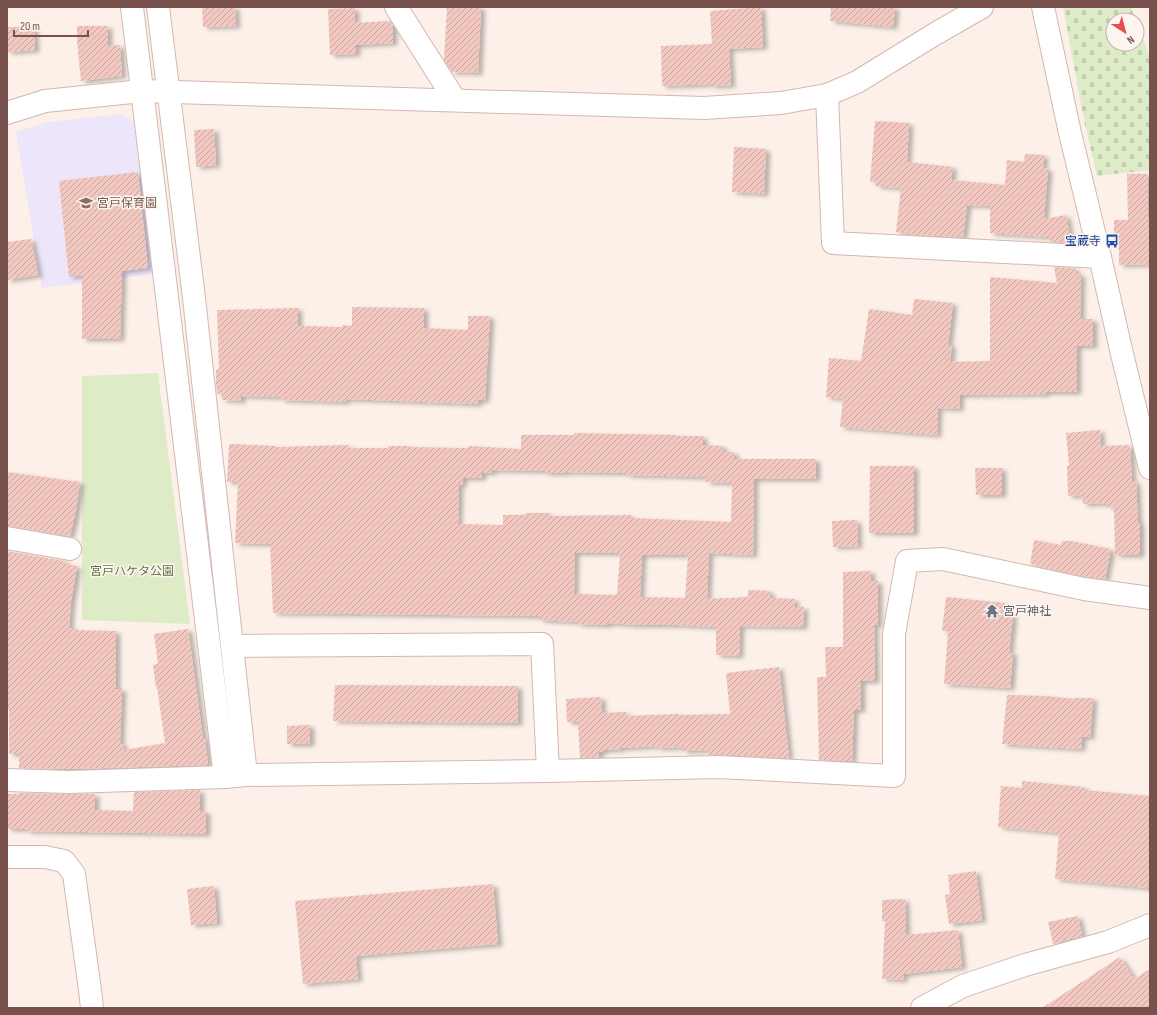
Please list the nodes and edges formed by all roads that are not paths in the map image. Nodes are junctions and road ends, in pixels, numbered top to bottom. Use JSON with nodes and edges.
{"nodes":[{"id":1,"x":132,"y":7,"type":"edge"},
{"id":2,"x":158,"y":7,"type":"edge"},
{"id":3,"x":396,"y":7,"type":"edge"},
{"id":4,"x":982,"y":7,"type":"edge"},
{"id":5,"x":1043,"y":7,"type":"edge"},
{"id":6,"x":142,"y":90,"type":"junction"},
{"id":7,"x":168,"y":91,"type":"junction"},
{"id":8,"x":826,"y":95,"type":"junction"},
{"id":9,"x":455,"y":100,"type":"junction"},
{"id":10,"x":7,"y":113,"type":"edge"},
{"id":11,"x":1100,"y":257,"type":"junction"},
{"id":12,"x":1150,"y":468,"type":"edge"},
{"id":13,"x":7,"y":538,"type":"edge"},
{"id":14,"x":70,"y":548,"type":"dead end"},
{"id":15,"x":1150,"y":598,"type":"edge"},
{"id":16,"x":232,"y":646,"type":"junction"},
{"id":17,"x":548,"y":771,"type":"junction"},
{"id":18,"x":236,"y":776,"type":"junction"},
{"id":19,"x":7,"y":780,"type":"edge"},
{"id":20,"x":7,"y":857,"type":"edge"},
{"id":21,"x":1150,"y":925,"type":"edge"},
{"id":22,"x":92,"y":1008,"type":"edge"},
{"id":23,"x":922,"y":1008,"type":"edge"}],
"edges":[{"from":1,"to":6,"type":"street"},
{"from":2,"to":7,"type":"street"},
{"from":3,"to":9,"type":"street"},
{"from":4,"to":8,"type":"street"},
{"from":5,"to":11,"type":"street"},
{"from":6,"to":7,"type":"street"},
{"from":6,"to":10,"type":"street"},
{"from":6,"to":18,"type":"street"},
{"from":7,"to":9,"type":"street"},
{"from":7,"to":16,"type":"street"},
{"from":8,"to":9,"type":"street"},
{"from":8,"to":11,"type":"street"},
{"from":11,"to":12,"type":"street"},
{"from":13,"to":14,"type":"street"},
{"from":15,"to":17,"type":"street"},
{"from":16,"to":17,"type":"street"},
{"from":16,"to":18,"type":"street"},
{"from":17,"to":18,"type":"street"},
{"from":18,"to":19,"type":"street"},
{"from":20,"to":22,"type":"street"},
{"from":21,"to":23,"type":"street"}]}
